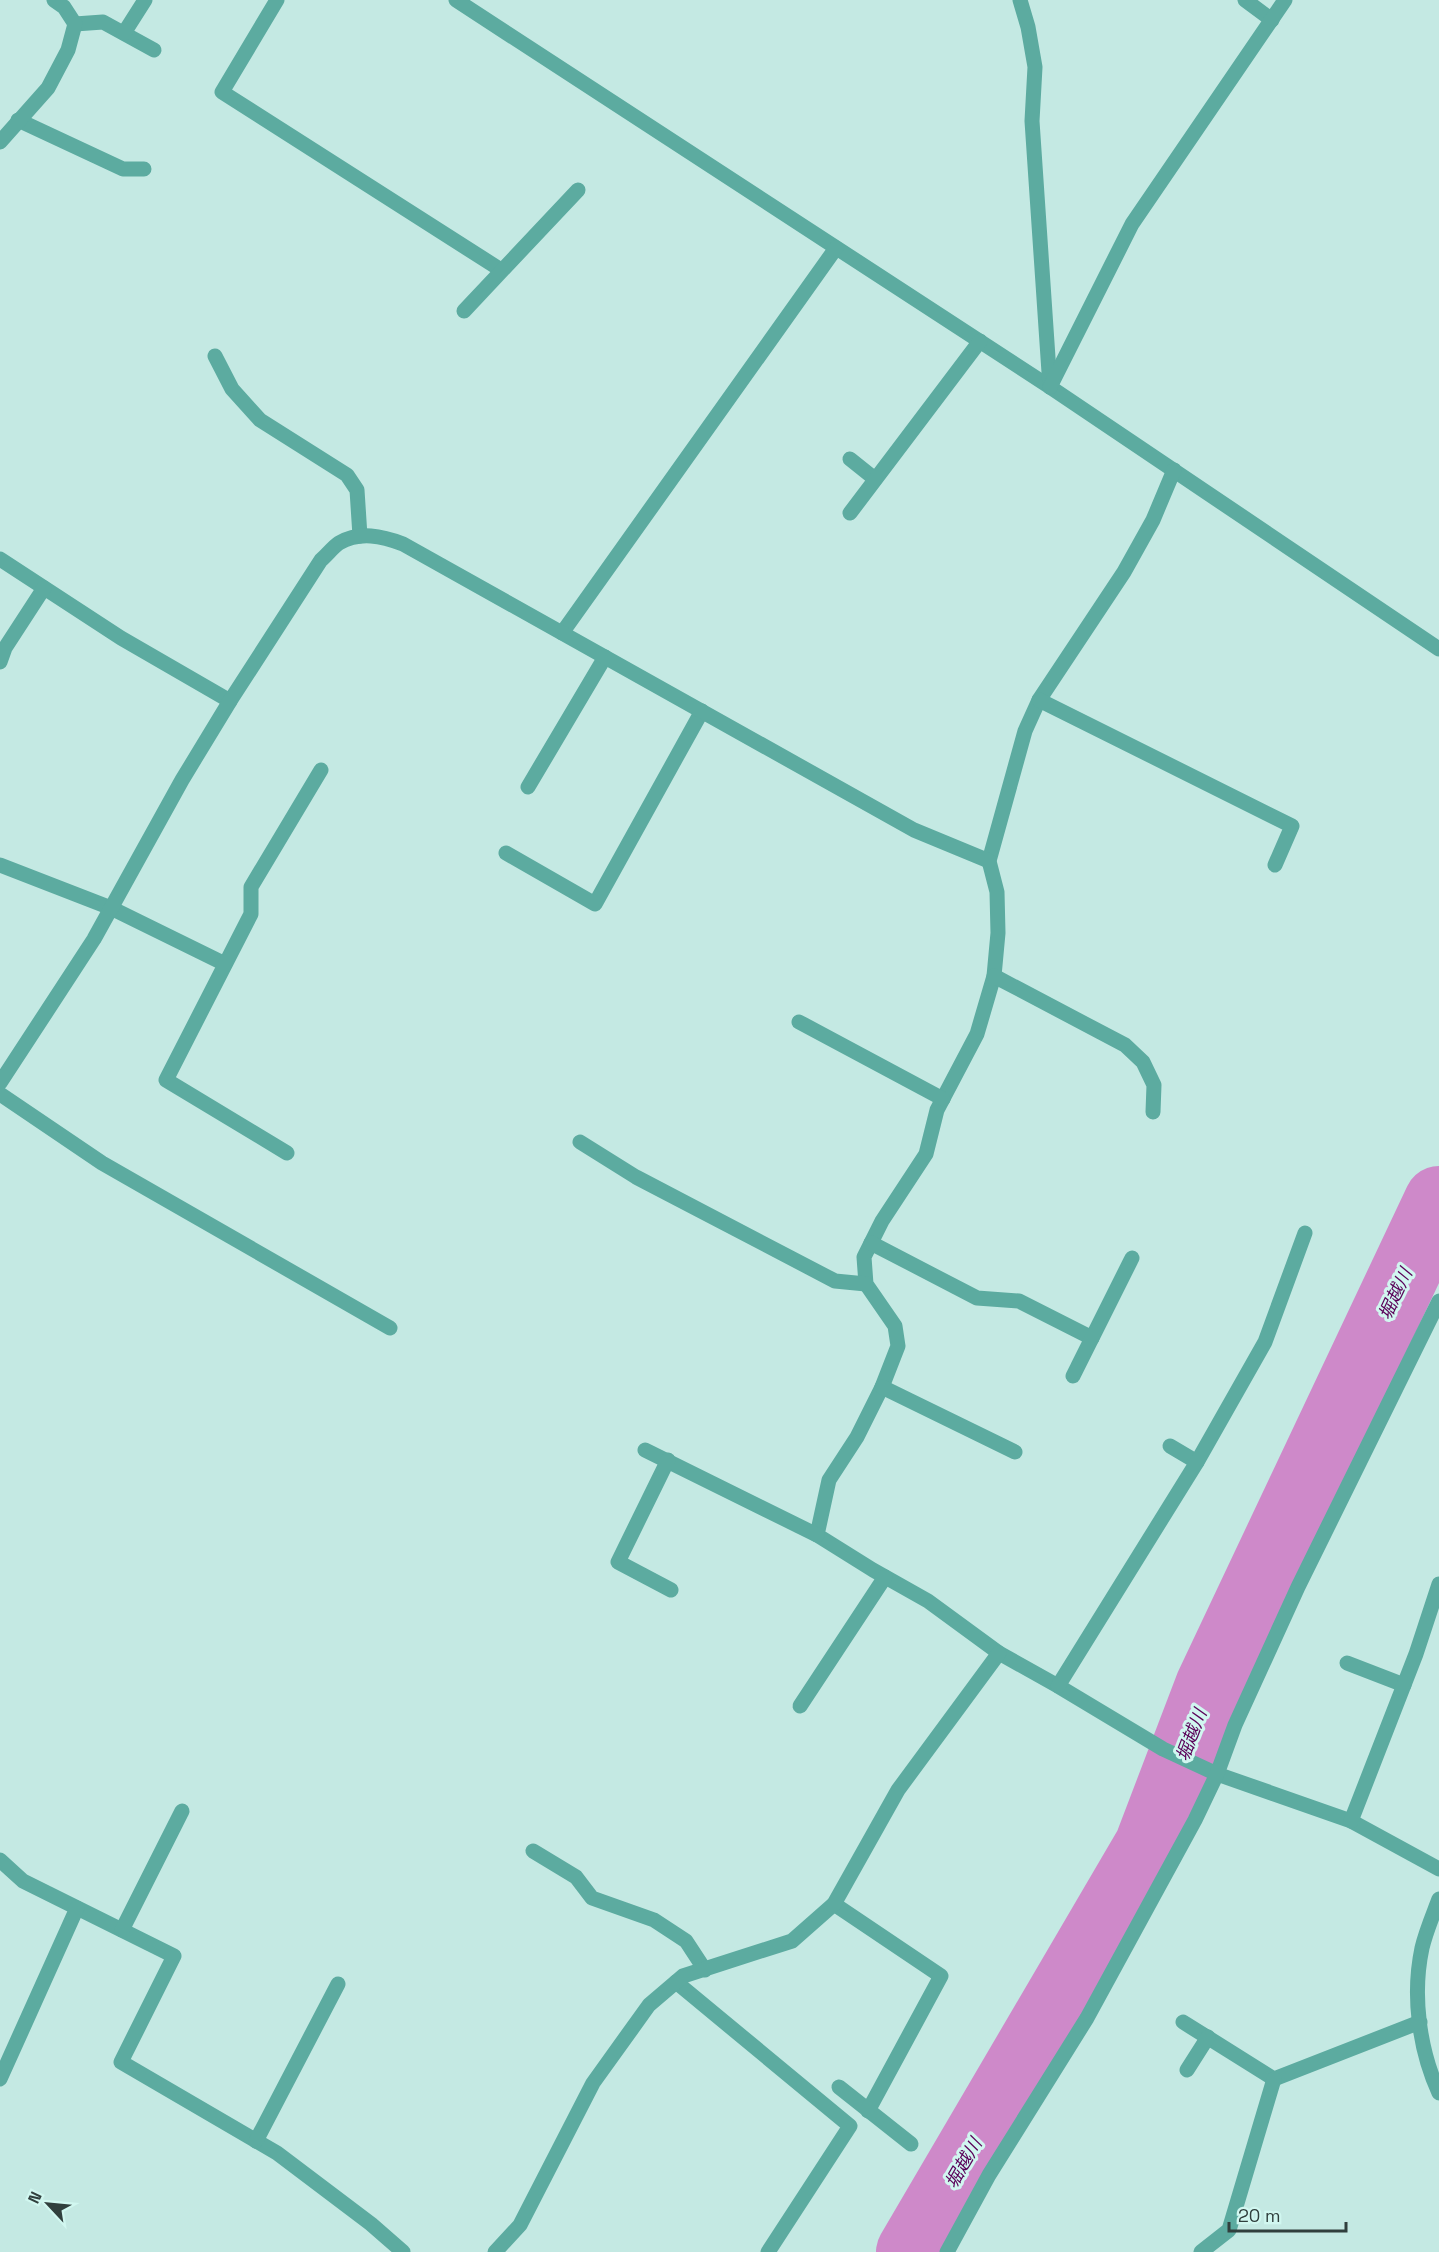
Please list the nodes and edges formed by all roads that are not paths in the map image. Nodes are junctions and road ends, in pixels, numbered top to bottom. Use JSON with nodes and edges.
{"nodes":[{"id":1,"x":54,"y":0,"type":"edge"},
{"id":2,"x":145,"y":0,"type":"edge"},
{"id":3,"x":276,"y":0,"type":"edge"},
{"id":4,"x":456,"y":0,"type":"edge"},
{"id":5,"x":1020,"y":0,"type":"edge"},
{"id":6,"x":1245,"y":0,"type":"edge"},
{"id":7,"x":1285,"y":0,"type":"edge"},
{"id":8,"x":1272,"y":20,"type":"junction"},
{"id":9,"x":75,"y":24,"type":"junction"},
{"id":10,"x":123,"y":33,"type":"junction"},
{"id":11,"x":154,"y":51,"type":"dead end"},
{"id":12,"x":18,"y":120,"type":"junction"},
{"id":13,"x":0,"y":142,"type":"edge"},
{"id":14,"x":144,"y":169,"type":"dead end"},
{"id":15,"x":578,"y":190,"type":"dead end"},
{"id":16,"x":836,"y":248,"type":"junction"},
{"id":17,"x":501,"y":270,"type":"junction"},
{"id":18,"x":464,"y":311,"type":"dead end"},
{"id":19,"x":980,"y":341,"type":"junction"},
{"id":20,"x":215,"y":356,"type":"dead end"},
{"id":21,"x":1050,"y":387,"type":"junction"},
{"id":22,"x":850,"y":459,"type":"dead end"},
{"id":23,"x":1174,"y":470,"type":"junction"},
{"id":24,"x":875,"y":479,"type":"junction"},
{"id":25,"x":850,"y":513,"type":"dead end"},
{"id":26,"x":360,"y":536,"type":"junction"},
{"id":27,"x":0,"y":559,"type":"edge"},
{"id":28,"x":44,"y":588,"type":"junction"},
{"id":29,"x":562,"y":633,"type":"junction"},
{"id":30,"x":1439,"y":649,"type":"edge"},
{"id":31,"x":605,"y":657,"type":"junction"},
{"id":32,"x":0,"y":662,"type":"edge"},
{"id":33,"x":1039,"y":700,"type":"junction"},
{"id":34,"x":230,"y":701,"type":"junction"},
{"id":35,"x":702,"y":711,"type":"junction"},
{"id":36,"x":321,"y":770,"type":"dead end"},
{"id":37,"x":528,"y":787,"type":"dead end"},
{"id":38,"x":506,"y":853,"type":"dead end"},
{"id":39,"x":989,"y":861,"type":"junction"},
{"id":40,"x":0,"y":865,"type":"edge"},
{"id":41,"x":1275,"y":865,"type":"dead end"},
{"id":42,"x":111,"y":908,"type":"junction"},
{"id":43,"x":225,"y":964,"type":"junction"},
{"id":44,"x":994,"y":976,"type":"junction"},
{"id":45,"x":799,"y":1022,"type":"dead end"},
{"id":46,"x":0,"y":1083,"type":"edge"},
{"id":47,"x":0,"y":1094,"type":"edge"},
{"id":48,"x":943,"y":1099,"type":"junction"},
{"id":49,"x":1153,"y":1112,"type":"dead end"},
{"id":50,"x":580,"y":1142,"type":"dead end"},
{"id":51,"x":287,"y":1153,"type":"dead end"},
{"id":52,"x":1305,"y":1233,"type":"dead end"},
{"id":53,"x":871,"y":1243,"type":"junction"},
{"id":54,"x":1132,"y":1258,"type":"dead end"},
{"id":55,"x":866,"y":1284,"type":"junction"},
{"id":56,"x":1439,"y":1301,"type":"edge"},
{"id":57,"x":390,"y":1328,"type":"dead end"},
{"id":58,"x":1092,"y":1338,"type":"junction"},
{"id":59,"x":1073,"y":1376,"type":"dead end"},
{"id":60,"x":882,"y":1388,"type":"junction"},
{"id":61,"x":1170,"y":1446,"type":"dead end"},
{"id":62,"x":645,"y":1450,"type":"dead end"},
{"id":63,"x":1015,"y":1452,"type":"dead end"},
{"id":64,"x":668,"y":1460,"type":"junction"},
{"id":65,"x":1197,"y":1462,"type":"junction"},
{"id":66,"x":817,"y":1535,"type":"junction"},
{"id":67,"x":885,"y":1577,"type":"junction"},
{"id":68,"x":1439,"y":1584,"type":"edge"},
{"id":69,"x":671,"y":1590,"type":"dead end"},
{"id":70,"x":999,"y":1653,"type":"junction"},
{"id":71,"x":1347,"y":1663,"type":"dead end"},
{"id":72,"x":1404,"y":1685,"type":"junction"},
{"id":73,"x":1058,"y":1686,"type":"junction"},
{"id":74,"x":800,"y":1707,"type":"dead end"},
{"id":75,"x":1211,"y":1771,"type":"junction"},
{"id":76,"x":182,"y":1811,"type":"dead end"},
{"id":77,"x":1351,"y":1821,"type":"junction"},
{"id":78,"x":533,"y":1851,"type":"dead end"},
{"id":79,"x":0,"y":1860,"type":"edge"},
{"id":80,"x":1439,"y":1869,"type":"edge"},
{"id":81,"x":1439,"y":1899,"type":"edge"},
{"id":82,"x":834,"y":1904,"type":"junction"},
{"id":83,"x":77,"y":1908,"type":"junction"},
{"id":84,"x":122,"y":1930,"type":"junction"},
{"id":85,"x":705,"y":1970,"type":"junction"},
{"id":86,"x":676,"y":1982,"type":"junction"},
{"id":87,"x":338,"y":1984,"type":"dead end"},
{"id":88,"x":1184,"y":2022,"type":"dead end"},
{"id":89,"x":1420,"y":2022,"type":"junction"},
{"id":90,"x":1208,"y":2037,"type":"junction"},
{"id":91,"x":1187,"y":2070,"type":"dead end"},
{"id":92,"x":0,"y":2079,"type":"edge"},
{"id":93,"x":1274,"y":2079,"type":"junction"},
{"id":94,"x":839,"y":2087,"type":"dead end"},
{"id":95,"x":1439,"y":2093,"type":"edge"},
{"id":96,"x":868,"y":2111,"type":"junction"},
{"id":97,"x":256,"y":2141,"type":"junction"},
{"id":98,"x":911,"y":2144,"type":"dead end"},
{"id":99,"x":403,"y":2252,"type":"edge"},
{"id":100,"x":495,"y":2252,"type":"edge"},
{"id":101,"x":768,"y":2252,"type":"edge"},
{"id":102,"x":946,"y":2252,"type":"edge"},
{"id":103,"x":1201,"y":2252,"type":"edge"}],
"edges":[{"from":1,"to":9,"type":"street"},
{"from":2,"to":10,"type":"street"},
{"from":3,"to":17,"type":"street"},
{"from":4,"to":16,"type":"street"},
{"from":5,"to":21,"type":"street"},
{"from":6,"to":8,"type":"street"},
{"from":7,"to":8,"type":"street"},
{"from":8,"to":21,"type":"street"},
{"from":9,"to":10,"type":"street"},
{"from":9,"to":12,"type":"street"},
{"from":10,"to":11,"type":"street"},
{"from":12,"to":13,"type":"street"},
{"from":12,"to":14,"type":"street"},
{"from":15,"to":17,"type":"street"},
{"from":16,"to":19,"type":"street"},
{"from":16,"to":29,"type":"street"},
{"from":17,"to":18,"type":"street"},
{"from":19,"to":21,"type":"street"},
{"from":19,"to":24,"type":"street"},
{"from":20,"to":26,"type":"street"},
{"from":21,"to":23,"type":"street"},
{"from":22,"to":24,"type":"street"},
{"from":23,"to":30,"type":"street"},
{"from":23,"to":33,"type":"street"},
{"from":24,"to":25,"type":"street"},
{"from":26,"to":29,"type":"street"},
{"from":26,"to":34,"type":"street"},
{"from":27,"to":28,"type":"street"},
{"from":28,"to":32,"type":"street"},
{"from":28,"to":34,"type":"street"},
{"from":29,"to":31,"type":"street"},
{"from":31,"to":35,"type":"street"},
{"from":31,"to":37,"type":"street"},
{"from":33,"to":39,"type":"street"},
{"from":33,"to":41,"type":"street"},
{"from":34,"to":42,"type":"street"},
{"from":35,"to":38,"type":"street"},
{"from":35,"to":39,"type":"street"},
{"from":36,"to":43,"type":"street"},
{"from":39,"to":44,"type":"street"},
{"from":40,"to":42,"type":"street"},
{"from":42,"to":43,"type":"street"},
{"from":42,"to":46,"type":"street"},
{"from":43,"to":51,"type":"street"},
{"from":44,"to":48,"type":"street"},
{"from":44,"to":49,"type":"street"},
{"from":45,"to":48,"type":"street"},
{"from":47,"to":57,"type":"street"},
{"from":48,"to":53,"type":"street"},
{"from":50,"to":55,"type":"street"},
{"from":52,"to":65,"type":"street"},
{"from":53,"to":55,"type":"street"},
{"from":53,"to":58,"type":"street"},
{"from":54,"to":58,"type":"street"},
{"from":55,"to":60,"type":"street"},
{"from":56,"to":75,"type":"street"},
{"from":58,"to":59,"type":"street"},
{"from":60,"to":63,"type":"street"},
{"from":60,"to":66,"type":"street"},
{"from":61,"to":65,"type":"street"},
{"from":62,"to":64,"type":"street"},
{"from":64,"to":66,"type":"street"},
{"from":64,"to":69,"type":"street"},
{"from":65,"to":73,"type":"street"},
{"from":66,"to":67,"type":"street"},
{"from":67,"to":70,"type":"street"},
{"from":67,"to":74,"type":"street"},
{"from":68,"to":72,"type":"street"},
{"from":70,"to":73,"type":"street"},
{"from":70,"to":82,"type":"street"},
{"from":71,"to":72,"type":"street"},
{"from":72,"to":77,"type":"street"},
{"from":73,"to":75,"type":"street"},
{"from":75,"to":77,"type":"street"},
{"from":75,"to":102,"type":"street"},
{"from":76,"to":84,"type":"street"},
{"from":77,"to":80,"type":"street"},
{"from":78,"to":85,"type":"street"},
{"from":79,"to":83,"type":"street"},
{"from":81,"to":89,"type":"street"},
{"from":82,"to":85,"type":"street"},
{"from":82,"to":96,"type":"street"},
{"from":83,"to":84,"type":"street"},
{"from":83,"to":92,"type":"street"},
{"from":84,"to":97,"type":"street"},
{"from":85,"to":86,"type":"street"},
{"from":86,"to":100,"type":"street"},
{"from":86,"to":101,"type":"street"},
{"from":87,"to":97,"type":"street"},
{"from":88,"to":90,"type":"street"},
{"from":89,"to":93,"type":"street"},
{"from":89,"to":95,"type":"street"},
{"from":90,"to":91,"type":"street"},
{"from":90,"to":93,"type":"street"},
{"from":93,"to":103,"type":"street"},
{"from":94,"to":96,"type":"street"},
{"from":96,"to":98,"type":"street"},
{"from":97,"to":99,"type":"street"}]}
